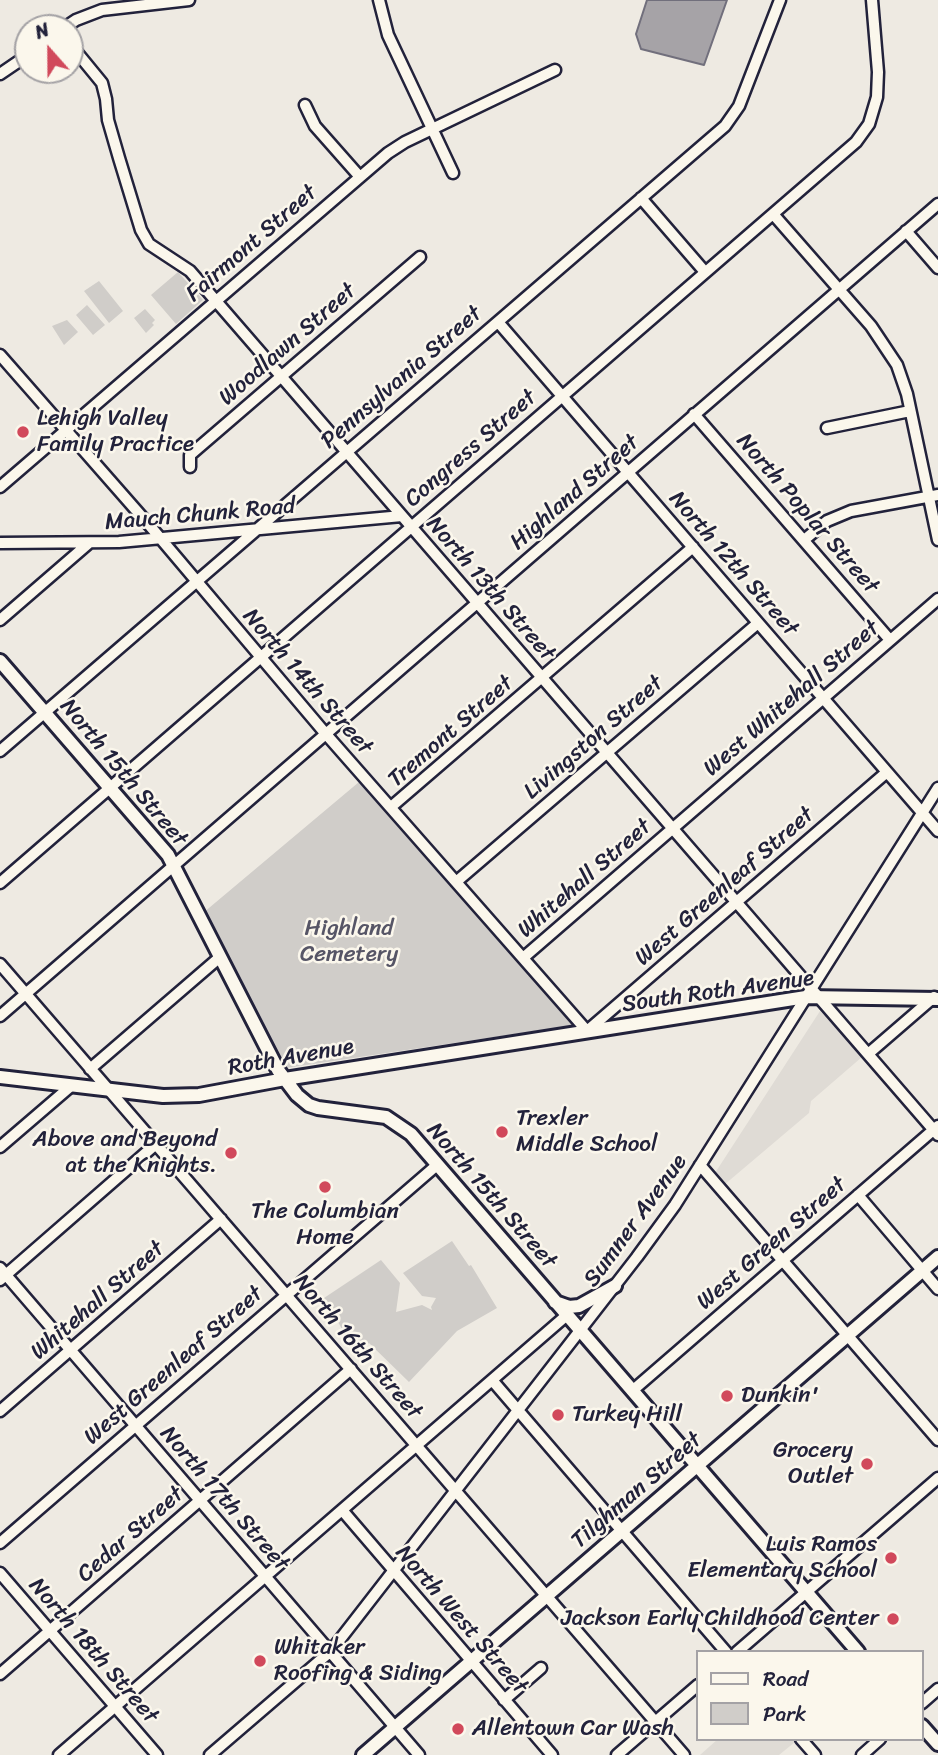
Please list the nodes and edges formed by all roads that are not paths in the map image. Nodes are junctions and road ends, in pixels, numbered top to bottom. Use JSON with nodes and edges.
{"nodes":[{"id":1,"x":188,"y":0,"type":"edge"},
{"id":2,"x":379,"y":0,"type":"edge"},
{"id":3,"x":780,"y":0,"type":"edge"},
{"id":4,"x":872,"y":0,"type":"edge"},
{"id":5,"x":84,"y":17,"type":"edge"},
{"id":6,"x":84,"y":62,"type":"edge"},
{"id":7,"x":555,"y":70,"type":"dead end"},
{"id":8,"x":305,"y":105,"type":"dead end"},
{"id":9,"x":432,"y":129,"type":"junction"},
{"id":10,"x":453,"y":173,"type":"dead end"},
{"id":11,"x":360,"y":177,"type":"junction"},
{"id":12,"x":641,"y":198,"type":"junction"},
{"id":13,"x":938,"y":204,"type":"edge"},
{"id":14,"x":773,"y":214,"type":"junction"},
{"id":15,"x":906,"y":231,"type":"junction"},
{"id":16,"x":420,"y":257,"type":"dead end"},
{"id":17,"x":938,"y":268,"type":"edge"},
{"id":18,"x":705,"y":272,"type":"junction"},
{"id":19,"x":839,"y":289,"type":"junction"},
{"id":20,"x":216,"y":301,"type":"junction"},
{"id":21,"x":498,"y":322,"type":"junction"},
{"id":22,"x":0,"y":355,"type":"edge"},
{"id":23,"x":281,"y":376,"type":"junction"},
{"id":24,"x":562,"y":396,"type":"junction"},
{"id":25,"x":910,"y":411,"type":"junction"},
{"id":26,"x":694,"y":414,"type":"junction"},
{"id":27,"x":827,"y":428,"type":"dead end"},
{"id":28,"x":65,"y":431,"type":"junction"},
{"id":29,"x":346,"y":451,"type":"junction"},
{"id":30,"x":190,"y":467,"type":"dead end"},
{"id":31,"x":628,"y":472,"type":"junction"},
{"id":32,"x":0,"y":487,"type":"edge"},
{"id":33,"x":933,"y":496,"type":"edge"},
{"id":34,"x":402,"y":516,"type":"junction"},
{"id":35,"x":411,"y":527,"type":"junction"},
{"id":36,"x":257,"y":529,"type":"junction"},
{"id":37,"x":160,"y":539,"type":"junction"},
{"id":38,"x":804,"y":540,"type":"junction"},
{"id":39,"x":938,"y":540,"type":"edge"},
{"id":40,"x":0,"y":543,"type":"edge"},
{"id":41,"x":89,"y":543,"type":"junction"},
{"id":42,"x":693,"y":547,"type":"junction"},
{"id":43,"x":196,"y":582,"type":"junction"},
{"id":44,"x":938,"y":598,"type":"edge"},
{"id":45,"x":478,"y":603,"type":"junction"},
{"id":46,"x":0,"y":620,"type":"edge"},
{"id":47,"x":758,"y":623,"type":"junction"},
{"id":48,"x":890,"y":640,"type":"junction"},
{"id":49,"x":261,"y":657,"type":"junction"},
{"id":50,"x":0,"y":661,"type":"edge"},
{"id":51,"x":542,"y":678,"type":"junction"},
{"id":52,"x":823,"y":698,"type":"junction"},
{"id":53,"x":45,"y":713,"type":"junction"},
{"id":54,"x":325,"y":733,"type":"junction"},
{"id":55,"x":0,"y":751,"type":"edge"},
{"id":56,"x":607,"y":752,"type":"junction"},
{"id":57,"x":887,"y":772,"type":"junction"},
{"id":58,"x":110,"y":788,"type":"junction"},
{"id":59,"x":938,"y":788,"type":"edge"},
{"id":60,"x":391,"y":807,"type":"junction"},
{"id":61,"x":922,"y":813,"type":"junction"},
{"id":62,"x":672,"y":828,"type":"junction"},
{"id":63,"x":938,"y":831,"type":"edge"},
{"id":64,"x":172,"y":865,"type":"junction"},
{"id":65,"x":456,"y":882,"type":"junction"},
{"id":66,"x":0,"y":883,"type":"edge"},
{"id":67,"x":737,"y":902,"type":"junction"},
{"id":68,"x":220,"y":957,"type":"junction"},
{"id":69,"x":523,"y":958,"type":"junction"},
{"id":70,"x":0,"y":964,"type":"edge"},
{"id":71,"x":26,"y":993,"type":"junction"},
{"id":72,"x":813,"y":994,"type":"junction"},
{"id":73,"x":936,"y":997,"type":"edge"},
{"id":74,"x":0,"y":1016,"type":"edge"},
{"id":75,"x":587,"y":1031,"type":"junction"},
{"id":76,"x":868,"y":1054,"type":"junction"},
{"id":77,"x":90,"y":1069,"type":"junction"},
{"id":78,"x":0,"y":1077,"type":"edge"},
{"id":79,"x":285,"y":1079,"type":"junction"},
{"id":80,"x":71,"y":1086,"type":"junction"},
{"id":81,"x":108,"y":1090,"type":"junction"},
{"id":82,"x":936,"y":1130,"type":"edge"},
{"id":83,"x":156,"y":1144,"type":"junction"},
{"id":84,"x":0,"y":1147,"type":"edge"},
{"id":85,"x":437,"y":1165,"type":"junction"},
{"id":86,"x":700,"y":1165,"type":"junction"},
{"id":87,"x":858,"y":1195,"type":"junction"},
{"id":88,"x":221,"y":1219,"type":"junction"},
{"id":89,"x":938,"y":1257,"type":"edge"},
{"id":90,"x":782,"y":1260,"type":"junction"},
{"id":91,"x":923,"y":1270,"type":"junction"},
{"id":92,"x":2,"y":1274,"type":"edge"},
{"id":93,"x":615,"y":1286,"type":"junction"},
{"id":94,"x":938,"y":1289,"type":"edge"},
{"id":95,"x":286,"y":1294,"type":"junction"},
{"id":96,"x":555,"y":1302,"type":"junction"},
{"id":97,"x":566,"y":1315,"type":"junction"},
{"id":98,"x":580,"y":1330,"type":"junction"},
{"id":99,"x":848,"y":1335,"type":"junction"},
{"id":100,"x":71,"y":1350,"type":"junction"},
{"id":101,"x":351,"y":1369,"type":"junction"},
{"id":102,"x":492,"y":1380,"type":"junction"},
{"id":103,"x":632,"y":1391,"type":"junction"},
{"id":104,"x":517,"y":1409,"type":"junction"},
{"id":105,"x":0,"y":1411,"type":"edge"},
{"id":106,"x":135,"y":1425,"type":"junction"},
{"id":107,"x":938,"y":1440,"type":"edge"},
{"id":108,"x":417,"y":1445,"type":"junction"},
{"id":109,"x":697,"y":1466,"type":"junction"},
{"id":110,"x":938,"y":1478,"type":"edge"},
{"id":111,"x":456,"y":1490,"type":"junction"},
{"id":112,"x":200,"y":1501,"type":"junction"},
{"id":113,"x":342,"y":1510,"type":"junction"},
{"id":114,"x":622,"y":1531,"type":"junction"},
{"id":115,"x":0,"y":1543,"type":"edge"},
{"id":116,"x":393,"y":1570,"type":"junction"},
{"id":117,"x":0,"y":1573,"type":"edge"},
{"id":118,"x":265,"y":1576,"type":"junction"},
{"id":119,"x":806,"y":1591,"type":"junction"},
{"id":120,"x":546,"y":1595,"type":"junction"},
{"id":121,"x":50,"y":1631,"type":"junction"},
{"id":122,"x":724,"y":1650,"type":"edge"},
{"id":123,"x":739,"y":1650,"type":"edge"},
{"id":124,"x":856,"y":1650,"type":"edge"},
{"id":125,"x":331,"y":1651,"type":"junction"},
{"id":126,"x":470,"y":1661,"type":"junction"},
{"id":127,"x":541,"y":1668,"type":"dead end"},
{"id":128,"x":0,"y":1674,"type":"edge"},
{"id":129,"x":696,"y":1687,"type":"edge"},
{"id":130,"x":938,"y":1689,"type":"edge"},
{"id":131,"x":504,"y":1700,"type":"junction"},
{"id":132,"x":924,"y":1701,"type":"edge"},
{"id":133,"x":116,"y":1707,"type":"junction"},
{"id":134,"x":655,"y":1722,"type":"junction"},
{"id":135,"x":395,"y":1727,"type":"junction"},
{"id":136,"x":924,"y":1728,"type":"edge"},
{"id":137,"x":803,"y":1741,"type":"edge"},
{"id":138,"x":878,"y":1741,"type":"edge"},
{"id":139,"x":938,"y":1744,"type":"edge"},
{"id":140,"x":59,"y":1755,"type":"edge"},
{"id":141,"x":157,"y":1755,"type":"edge"},
{"id":142,"x":211,"y":1755,"type":"edge"},
{"id":143,"x":363,"y":1755,"type":"edge"},
{"id":144,"x":419,"y":1755,"type":"edge"},
{"id":145,"x":552,"y":1755,"type":"edge"},
{"id":146,"x":617,"y":1755,"type":"edge"},
{"id":147,"x":684,"y":1755,"type":"edge"},
{"id":148,"x":815,"y":1755,"type":"edge"},
{"id":149,"x":862,"y":1755,"type":"edge"}],
"edges":[{"from":1,"to":5,"type":"street"},
{"from":2,"to":9,"type":"street"},
{"from":3,"to":12,"type":"street","name":"Pennsylvania Street"},
{"from":4,"to":14,"type":"street","name":"Congress Street"},
{"from":6,"to":20,"type":"street","name":"North 13th Street"},
{"from":7,"to":9,"type":"street","name":"Fairmont Street"},
{"from":8,"to":11,"type":"street"},
{"from":9,"to":10,"type":"street"},
{"from":9,"to":11,"type":"street","name":"Fairmont Street"},
{"from":11,"to":20,"type":"street","name":"Fairmont Street"},
{"from":12,"to":18,"type":"street"},
{"from":12,"to":21,"type":"street","name":"Pennsylvania Street"},
{"from":13,"to":15,"type":"street","name":"Highland Street"},
{"from":14,"to":18,"type":"street","name":"Congress Street"},
{"from":14,"to":19,"type":"street"},
{"from":15,"to":17,"type":"street"},
{"from":15,"to":19,"type":"street","name":"Highland Street"},
{"from":16,"to":23,"type":"street","name":"Woodlawn Street"},
{"from":18,"to":24,"type":"street","name":"Congress Street"},
{"from":19,"to":25,"type":"street"},
{"from":19,"to":26,"type":"street","name":"Highland Street"},
{"from":20,"to":23,"type":"street","name":"North 13th Street"},
{"from":20,"to":28,"type":"street","name":"Fairmont Street"},
{"from":21,"to":24,"type":"street","name":"North 12th Street"},
{"from":21,"to":29,"type":"street","name":"Pennsylvania Street"},
{"from":22,"to":28,"type":"street","name":"North 14th Street"},
{"from":23,"to":29,"type":"street","name":"North 13th Street"},
{"from":23,"to":30,"type":"street","name":"Woodlawn Street"},
{"from":24,"to":31,"type":"street","name":"North 12th Street"},
{"from":24,"to":35,"type":"street","name":"Congress Street"},
{"from":25,"to":27,"type":"street"},
{"from":25,"to":33,"type":"street"},
{"from":26,"to":31,"type":"street","name":"Highland Street"},
{"from":26,"to":38,"type":"street","name":"North Poplar Street"},
{"from":28,"to":32,"type":"street","name":"Fairmont Street"},
{"from":28,"to":37,"type":"street","name":"North 14th Street"},
{"from":29,"to":34,"type":"street","name":"North 13th Street"},
{"from":29,"to":36,"type":"street","name":"Pennsylvania Street"},
{"from":31,"to":42,"type":"street","name":"North 12th Street"},
{"from":31,"to":45,"type":"street","name":"Highland Street"},
{"from":33,"to":38,"type":"street"},
{"from":33,"to":39,"type":"street"},
{"from":34,"to":35,"type":"street","name":"North 13th Street"},
{"from":34,"to":36,"type":"street","name":"Mauch Chunk Road"},
{"from":35,"to":45,"type":"street","name":"North 13th Street"},
{"from":35,"to":49,"type":"street","name":"Congress Street"},
{"from":36,"to":37,"type":"street","name":"Mauch Chunk Road"},
{"from":36,"to":43,"type":"street","name":"Pennsylvania Street"},
{"from":37,"to":41,"type":"street","name":"Mauch Chunk Road"},
{"from":37,"to":43,"type":"street","name":"North 14th Street"},
{"from":38,"to":48,"type":"street","name":"North Poplar Street"},
{"from":40,"to":41,"type":"street","name":"Mauch Chunk Road"},
{"from":41,"to":46,"type":"street"},
{"from":42,"to":47,"type":"street","name":"North 12th Street"},
{"from":42,"to":51,"type":"street","name":"Tremont Street"},
{"from":43,"to":49,"type":"street","name":"North 14th Street"},
{"from":43,"to":53,"type":"street","name":"Pennsylvania Street"},
{"from":44,"to":48,"type":"street","name":"West Whitehall Street"},
{"from":45,"to":51,"type":"street","name":"North 13th Street"},
{"from":45,"to":54,"type":"street","name":"Highland Street"},
{"from":47,"to":52,"type":"street","name":"North 12th Street"},
{"from":47,"to":56,"type":"street","name":"Livingston Street"},
{"from":48,"to":52,"type":"street","name":"West Whitehall Street"},
{"from":49,"to":54,"type":"street","name":"North 14th Street"},
{"from":49,"to":58,"type":"street","name":"Congress Street"},
{"from":50,"to":53,"type":"main road","name":"North 15th Street"},
{"from":51,"to":56,"type":"street","name":"North 13th Street"},
{"from":51,"to":60,"type":"street","name":"Tremont Street"},
{"from":52,"to":57,"type":"street","name":"North 12th Street"},
{"from":52,"to":62,"type":"street","name":"West Whitehall Street"},
{"from":53,"to":55,"type":"street","name":"Pennsylvania Street"},
{"from":53,"to":58,"type":"main road","name":"North 15th Street"},
{"from":54,"to":60,"type":"street","name":"North 14th Street"},
{"from":54,"to":64,"type":"street","name":"Highland Street"},
{"from":56,"to":62,"type":"street","name":"North 13th Street"},
{"from":56,"to":65,"type":"street","name":"Livingston Street"},
{"from":57,"to":61,"type":"street","name":"North 12th Street"},
{"from":57,"to":67,"type":"street","name":"West Greenleaf Street"},
{"from":58,"to":64,"type":"main road","name":"North 15th Street"},
{"from":58,"to":66,"type":"street","name":"Congress Street"},
{"from":59,"to":61,"type":"street","name":"Sumner Avenue"},
{"from":60,"to":65,"type":"street","name":"North 14th Street"},
{"from":61,"to":63,"type":"street","name":"North 12th Street"},
{"from":61,"to":72,"type":"street","name":"Sumner Avenue"},
{"from":62,"to":67,"type":"street","name":"North 13th Street"},
{"from":62,"to":69,"type":"street","name":"Whitehall Street"},
{"from":64,"to":68,"type":"main road","name":"North 15th Street"},
{"from":64,"to":71,"type":"street","name":"Highland Street"},
{"from":65,"to":69,"type":"street","name":"North 14th Street"},
{"from":67,"to":72,"type":"street","name":"North 13th Street"},
{"from":67,"to":75,"type":"street","name":"West Greenleaf Street"},
{"from":68,"to":77,"type":"street"},
{"from":68,"to":79,"type":"main road","name":"North 15th Street"},
{"from":69,"to":75,"type":"street","name":"North 14th Street"},
{"from":70,"to":71,"type":"street","name":"North 16th Street"},
{"from":71,"to":74,"type":"street"},
{"from":71,"to":77,"type":"street","name":"North 16th Street"},
{"from":72,"to":73,"type":"main road","name":"South Roth Avenue"},
{"from":72,"to":75,"type":"main road","name":"South Roth Avenue"},
{"from":72,"to":76,"type":"street","name":"North 13th Street"},
{"from":72,"to":86,"type":"street","name":"Sumner Avenue"},
{"from":73,"to":76,"type":"street"},
{"from":75,"to":79,"type":"main road","name":"Roth Avenue"},
{"from":76,"to":82,"type":"street","name":"North 13th Street"},
{"from":77,"to":81,"type":"street","name":"North 16th Street"},
{"from":78,"to":80,"type":"main road","name":"Roth Avenue"},
{"from":79,"to":81,"type":"main road","name":"Roth Avenue"},
{"from":79,"to":85,"type":"main road","name":"North 15th Street"},
{"from":80,"to":81,"type":"main road","name":"Roth Avenue"},
{"from":80,"to":84,"type":"street"},
{"from":81,"to":83,"type":"street","name":"North 16th Street"},
{"from":82,"to":87,"type":"street","name":"West Green Street"},
{"from":83,"to":88,"type":"street","name":"North 16th Street"},
{"from":83,"to":92,"type":"street"},
{"from":85,"to":95,"type":"street","name":"West Greenleaf Street"},
{"from":85,"to":96,"type":"main road","name":"North 15th Street"},
{"from":86,"to":90,"type":"street"},
{"from":86,"to":93,"type":"street","name":"Sumner Avenue"},
{"from":87,"to":90,"type":"street","name":"West Green Street"},
{"from":87,"to":91,"type":"street"},
{"from":88,"to":95,"type":"street","name":"North 16th Street"},
{"from":88,"to":100,"type":"street","name":"Whitehall Street"},
{"from":89,"to":91,"type":"main road","name":"Tilghman Street"},
{"from":90,"to":99,"type":"street"},
{"from":90,"to":103,"type":"street","name":"West Green Street"},
{"from":91,"to":94,"type":"street"},
{"from":91,"to":99,"type":"main road","name":"Tilghman Street"},
{"from":92,"to":100,"type":"street","name":"North 17th Street"},
{"from":93,"to":96,"type":"main road"},
{"from":93,"to":98,"type":"street","name":"Sumner Avenue"},
{"from":95,"to":101,"type":"street","name":"North 16th Street"},
{"from":95,"to":106,"type":"street","name":"West Greenleaf Street"},
{"from":96,"to":97,"type":"main road","name":"North 15th Street"},
{"from":97,"to":98,"type":"main road","name":"North 15th Street"},
{"from":97,"to":102,"type":"street"},
{"from":98,"to":103,"type":"main road","name":"North 15th Street"},
{"from":98,"to":104,"type":"street","name":"Sumner Avenue"},
{"from":99,"to":107,"type":"street"},
{"from":99,"to":109,"type":"main road","name":"Tilghman Street"},
{"from":100,"to":105,"type":"street","name":"Whitehall Street"},
{"from":100,"to":106,"type":"street","name":"North 17th Street"},
{"from":101,"to":108,"type":"street","name":"North 16th Street"},
{"from":101,"to":112,"type":"street","name":"Cedar Street"},
{"from":102,"to":104,"type":"street"},
{"from":102,"to":108,"type":"street"},
{"from":103,"to":109,"type":"main road","name":"North 15th Street"},
{"from":104,"to":111,"type":"street","name":"Sumner Avenue"},
{"from":104,"to":114,"type":"street"},
{"from":106,"to":112,"type":"street","name":"North 17th Street"},
{"from":106,"to":115,"type":"street","name":"West Greenleaf Street"},
{"from":108,"to":111,"type":"street","name":"North 16th Street"},
{"from":108,"to":113,"type":"street"},
{"from":109,"to":114,"type":"main road","name":"Tilghman Street"},
{"from":109,"to":119,"type":"main road","name":"North 15th Street"},
{"from":110,"to":119,"type":"street"},
{"from":111,"to":116,"type":"street","name":"Sumner Avenue"},
{"from":111,"to":120,"type":"street","name":"North 16th Street"},
{"from":112,"to":118,"type":"street","name":"North 17th Street"},
{"from":112,"to":121,"type":"street","name":"Cedar Street"},
{"from":113,"to":116,"type":"street","name":"North West Street"},
{"from":113,"to":118,"type":"street"},
{"from":114,"to":120,"type":"main road","name":"Tilghman Street"},
{"from":114,"to":122,"type":"street"},
{"from":116,"to":125,"type":"street","name":"Sumner Avenue"},
{"from":116,"to":126,"type":"street","name":"North West Street"},
{"from":117,"to":121,"type":"street","name":"North 18th Street"},
{"from":118,"to":125,"type":"street","name":"North 17th Street"},
{"from":118,"to":133,"type":"street"},
{"from":119,"to":123,"type":"street"},
{"from":119,"to":124,"type":"main road","name":"North 15th Street"},
{"from":120,"to":126,"type":"main road","name":"Tilghman Street"},
{"from":120,"to":134,"type":"street","name":"North 16th Street"},
{"from":121,"to":128,"type":"street","name":"Cedar Street"},
{"from":121,"to":133,"type":"street","name":"North 18th Street"},
{"from":125,"to":135,"type":"street","name":"North 17th Street"},
{"from":125,"to":142,"type":"street","name":"Sumner Avenue"},
{"from":126,"to":131,"type":"street","name":"North West Street"},
{"from":126,"to":135,"type":"main road","name":"Tilghman Street"},
{"from":127,"to":131,"type":"street"},
{"from":129,"to":134,"type":"street"},
{"from":130,"to":132,"type":"street"},
{"from":131,"to":145,"type":"street","name":"North West Street"},
{"from":133,"to":140,"type":"street"},
{"from":133,"to":141,"type":"street","name":"North 18th Street"},
{"from":134,"to":146,"type":"street"},
{"from":134,"to":147,"type":"street","name":"North 16th Street"},
{"from":135,"to":143,"type":"main road","name":"Tilghman Street"},
{"from":135,"to":144,"type":"street","name":"North 17th Street"},
{"from":136,"to":139,"type":"main road"},
{"from":137,"to":148,"type":"street"},
{"from":138,"to":149,"type":"street"}]}
